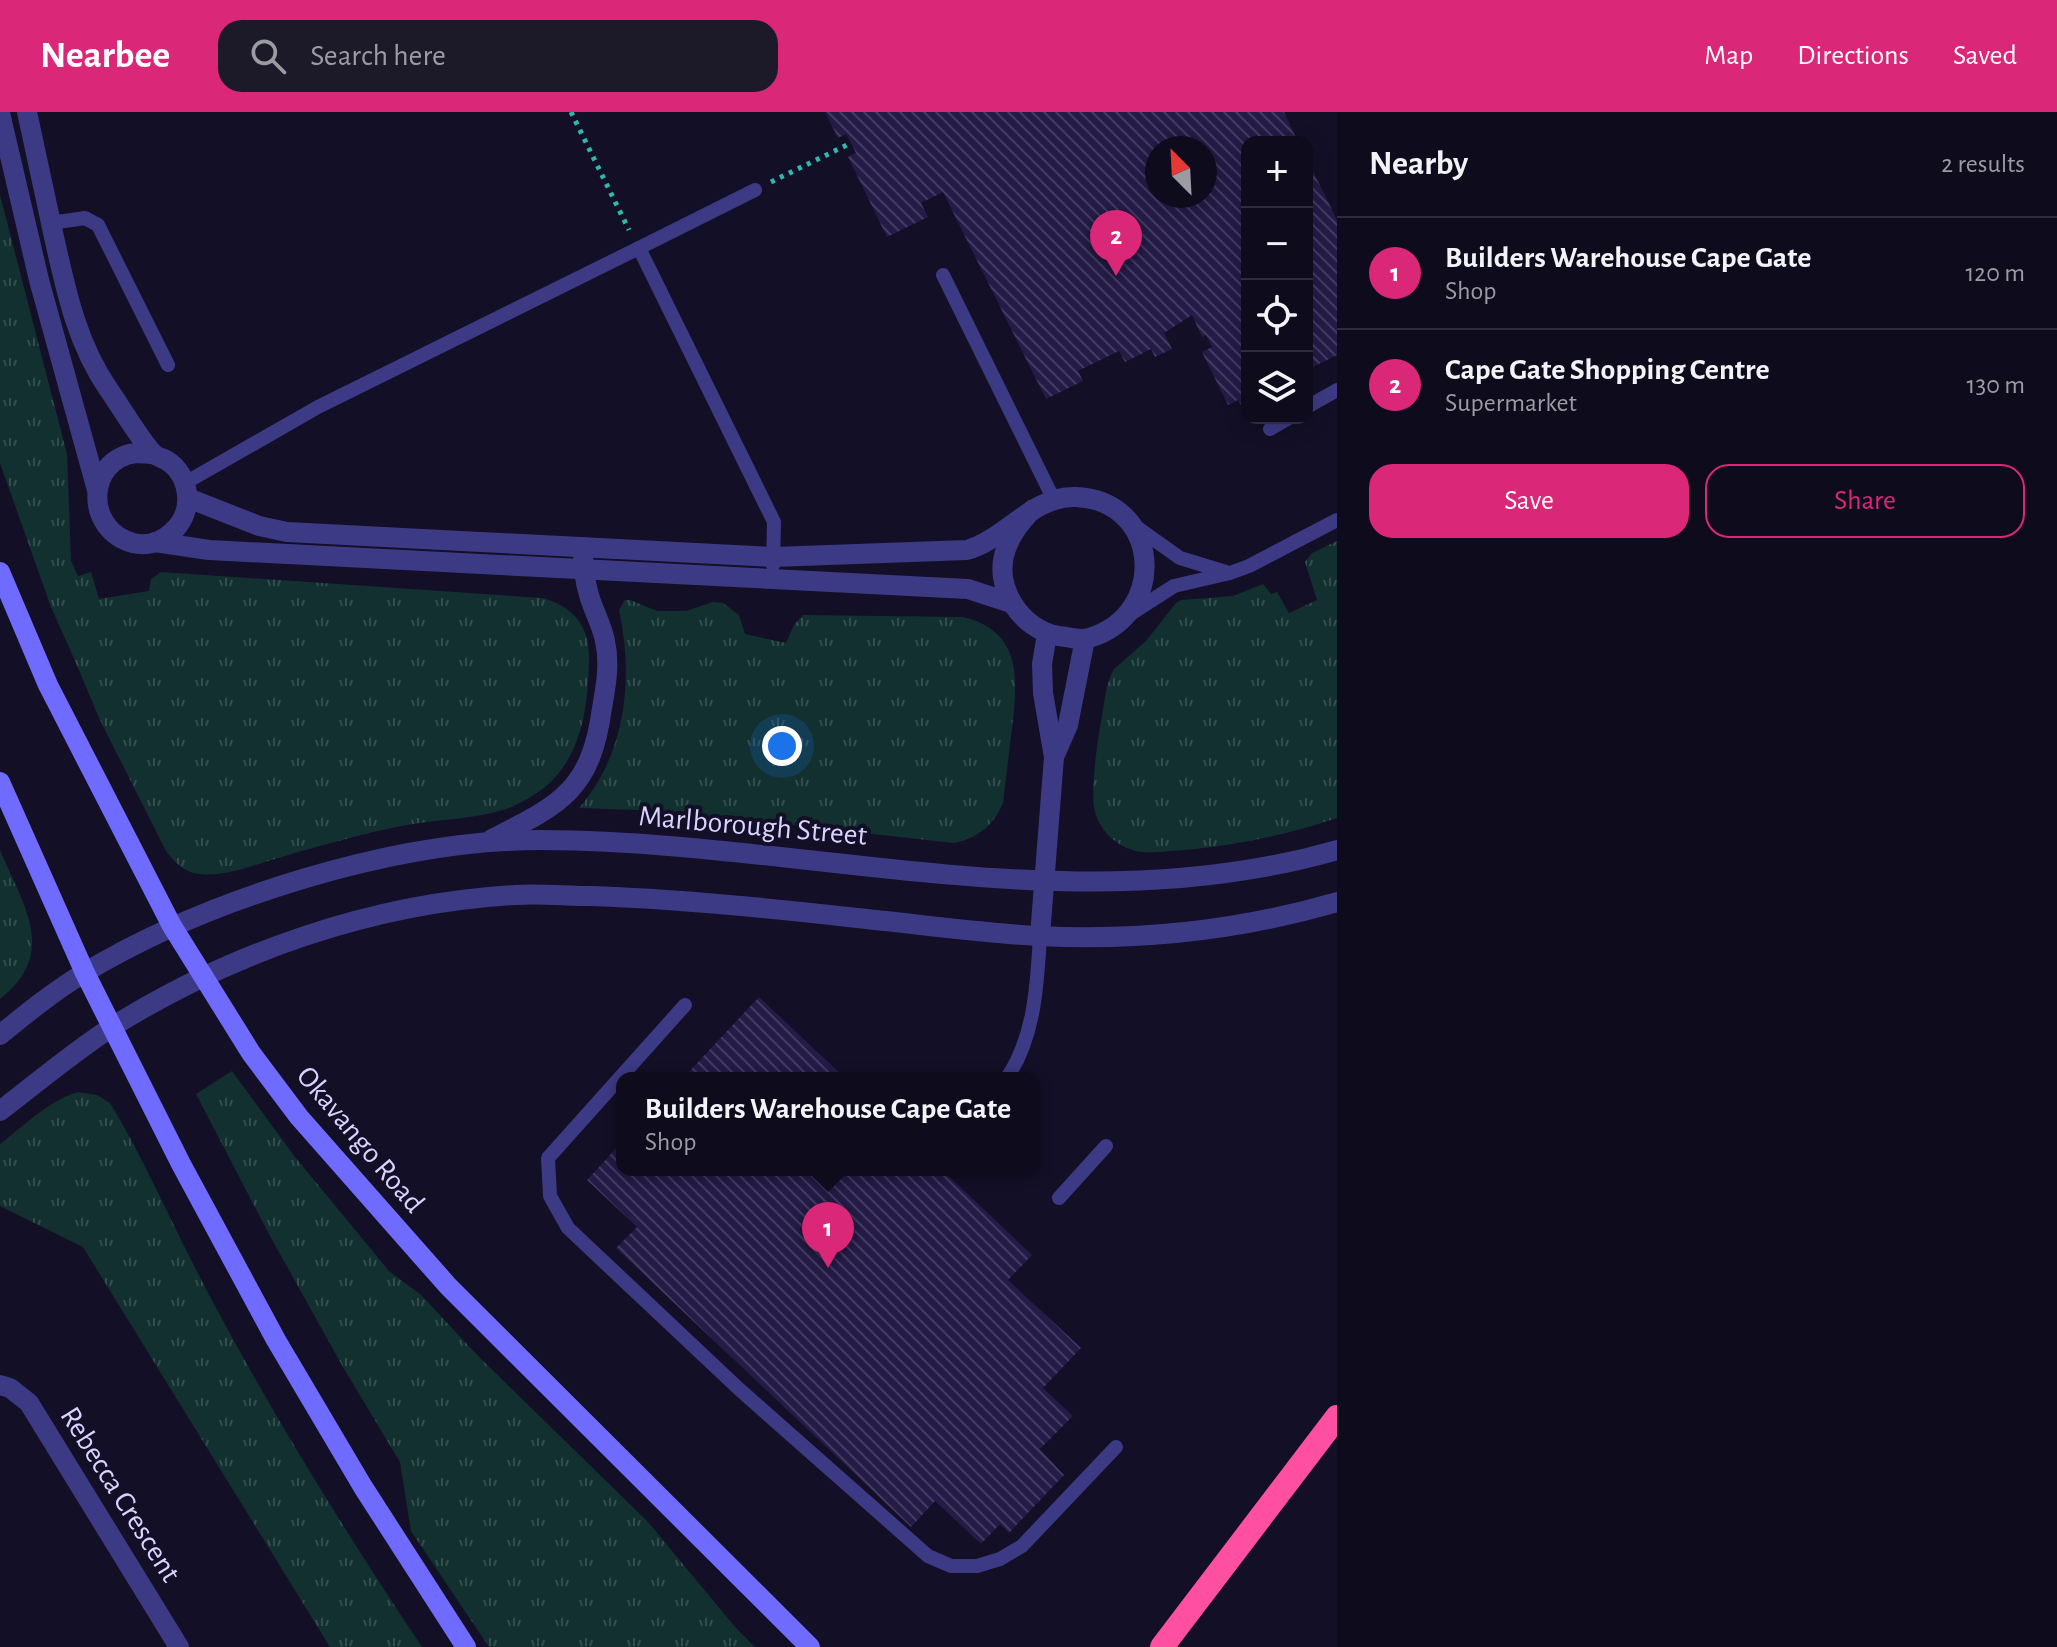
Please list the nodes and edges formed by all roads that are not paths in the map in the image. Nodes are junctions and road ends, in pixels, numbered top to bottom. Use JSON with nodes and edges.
{"nodes":[{"id":1,"x":27,"y":112,"type":"edge"},
{"id":2,"x":0,"y":113,"type":"edge"},
{"id":3,"x":755,"y":190,"type":"road end"},
{"id":4,"x":51,"y":223,"type":"junction"},
{"id":5,"x":639,"y":248,"type":"junction"},
{"id":6,"x":943,"y":275,"type":"dead end"},
{"id":7,"x":168,"y":365,"type":"dead end"},
{"id":8,"x":1337,"y":390,"type":"edge"},
{"id":9,"x":1313,"y":404,"type":"edge"},
{"id":10,"x":1279,"y":424,"type":"edge"},
{"id":11,"x":1270,"y":429,"type":"dead end"},
{"id":12,"x":154,"y":454,"type":"junction"},
{"id":13,"x":97,"y":490,"type":"junction"},
{"id":14,"x":186,"y":490,"type":"junction"},
{"id":15,"x":1054,"y":500,"type":"junction"},
{"id":16,"x":1033,"y":509,"type":"junction"},
{"id":17,"x":1337,"y":520,"type":"edge"},
{"id":18,"x":1129,"y":521,"type":"junction"},
{"id":19,"x":155,"y":542,"type":"junction"},
{"id":20,"x":583,"y":547,"type":"junction"},
{"id":21,"x":773,"y":557,"type":"junction"},
{"id":22,"x":584,"y":570,"type":"junction"},
{"id":23,"x":0,"y":572,"type":"edge"},
{"id":24,"x":1230,"y":573,"type":"junction"},
{"id":25,"x":773,"y":579,"type":"junction"},
{"id":26,"x":1011,"y":603,"type":"junction"},
{"id":27,"x":1126,"y":617,"type":"junction"},
{"id":28,"x":1047,"y":634,"type":"junction"},
{"id":29,"x":1085,"y":639,"type":"junction"},
{"id":30,"x":1054,"y":757,"type":"junction"},
{"id":31,"x":1,"y":787,"type":"edge"},
{"id":32,"x":485,"y":843,"type":"junction"},
{"id":33,"x":1337,"y":850,"type":"edge"},
{"id":34,"x":1044,"y":881,"type":"junction"},
{"id":35,"x":1337,"y":902,"type":"edge"},
{"id":36,"x":172,"y":926,"type":"junction"},
{"id":37,"x":1040,"y":936,"type":"junction"},
{"id":38,"x":85,"y":973,"type":"junction"},
{"id":39,"x":203,"y":978,"type":"junction"},
{"id":40,"x":685,"y":1005,"type":"dead end"},
{"id":41,"x":112,"y":1027,"type":"junction"},
{"id":42,"x":0,"y":1035,"type":"edge"},
{"id":43,"x":625,"y":1072,"type":"edge"},
{"id":44,"x":1010,"y":1072,"type":"edge"},
{"id":45,"x":616,"y":1082,"type":"edge"},
{"id":46,"x":0,"y":1111,"type":"edge"},
{"id":47,"x":1106,"y":1146,"type":"dead end"},
{"id":48,"x":1059,"y":1198,"type":"dead end"},
{"id":49,"x":0,"y":1385,"type":"edge"},
{"id":50,"x":1337,"y":1417,"type":"edge"},
{"id":51,"x":1116,"y":1447,"type":"dead end"},
{"id":52,"x":179,"y":1647,"type":"edge"},
{"id":53,"x":466,"y":1647,"type":"edge"},
{"id":54,"x":810,"y":1647,"type":"edge"},
{"id":55,"x":1162,"y":1647,"type":"edge"}],
"edges":[{"from":1,"to":4,"type":"street"},
{"from":2,"to":13,"type":"street"},
{"from":3,"to":5,"type":"lane"},
{"from":4,"to":7,"type":"lane"},
{"from":4,"to":12,"type":"street"},
{"from":5,"to":14,"type":"lane"},
{"from":5,"to":21,"type":"lane"},
{"from":6,"to":15,"type":"lane"},
{"from":8,"to":9,"type":"lane"},
{"from":10,"to":11,"type":"lane"},
{"from":12,"to":13,"type":"street"},
{"from":12,"to":14,"type":"street"},
{"from":13,"to":19,"type":"street"},
{"from":14,"to":19,"type":"street"},
{"from":14,"to":20,"type":"street"},
{"from":15,"to":16,"type":"street"},
{"from":15,"to":18,"type":"street"},
{"from":16,"to":21,"type":"street"},
{"from":16,"to":26,"type":"street"},
{"from":17,"to":24,"type":"lane"},
{"from":18,"to":24,"type":"lane"},
{"from":18,"to":27,"type":"street"},
{"from":19,"to":22,"type":"street"},
{"from":20,"to":21,"type":"street"},
{"from":20,"to":22,"type":"street"},
{"from":21,"to":25,"type":"lane"},
{"from":22,"to":25,"type":"street"},
{"from":22,"to":32,"type":"street"},
{"from":23,"to":36,"type":"main road","name":"Okavango Road"},
{"from":24,"to":27,"type":"lane"},
{"from":25,"to":26,"type":"street"},
{"from":26,"to":28,"type":"street"},
{"from":27,"to":29,"type":"street"},
{"from":28,"to":29,"type":"street"},
{"from":28,"to":30,"type":"street"},
{"from":29,"to":30,"type":"street"},
{"from":30,"to":34,"type":"street"},
{"from":31,"to":38,"type":"main road"},
{"from":32,"to":34,"type":"street","name":"Marlborough Street"},
{"from":32,"to":36,"type":"street","name":"Marlborough Street"},
{"from":33,"to":34,"type":"street","name":"Marlborough Street"},
{"from":34,"to":37,"type":"street"},
{"from":35,"to":37,"type":"street"},
{"from":36,"to":38,"type":"street","name":"Marlborough Street"},
{"from":36,"to":39,"type":"main road","name":"Okavango Road"},
{"from":37,"to":39,"type":"street"},
{"from":37,"to":44,"type":"lane"},
{"from":38,"to":41,"type":"main road"},
{"from":38,"to":42,"type":"street","name":"Marlborough Street"},
{"from":39,"to":41,"type":"street"},
{"from":39,"to":54,"type":"main road","name":"Okavango Road"},
{"from":40,"to":43,"type":"lane"},
{"from":41,"to":46,"type":"street"},
{"from":41,"to":53,"type":"main road"},
{"from":45,"to":51,"type":"lane"},
{"from":47,"to":48,"type":"lane"},
{"from":49,"to":52,"type":"street","name":"Rebecca Crescent"},
{"from":50,"to":55,"type":"highway"}]}
